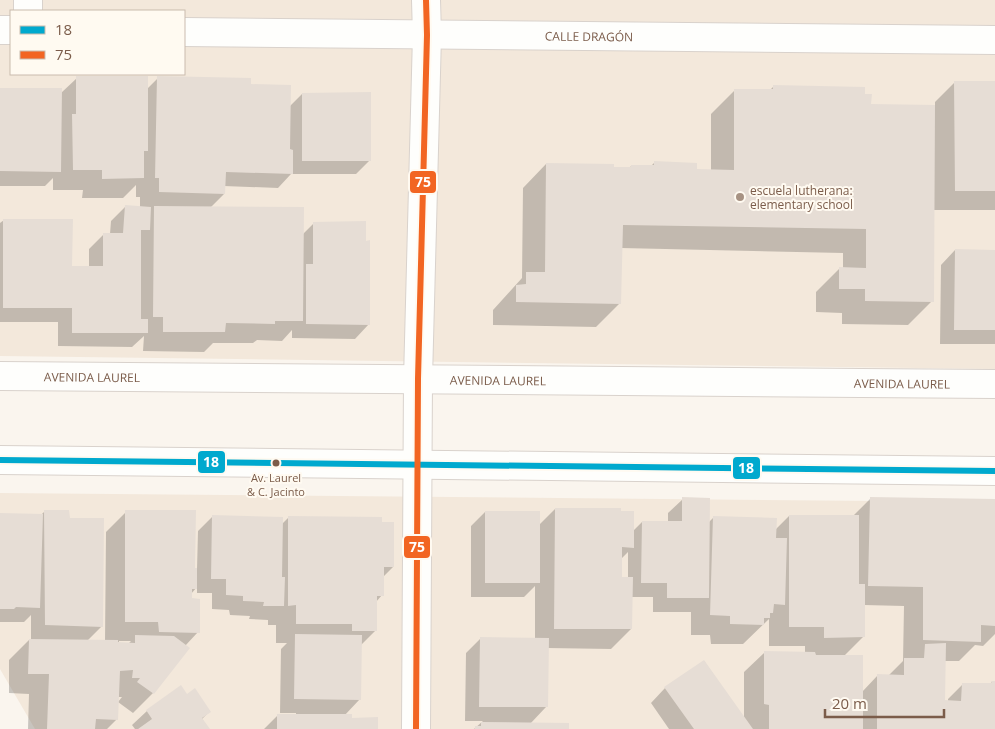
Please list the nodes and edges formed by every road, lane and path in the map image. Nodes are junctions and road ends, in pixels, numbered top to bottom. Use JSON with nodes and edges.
{"nodes":[{"id":1,"x":426,"y":0,"type":"edge"},
{"id":2,"x":185,"y":32,"type":"edge"},
{"id":3,"x":427,"y":35,"type":"junction"},
{"id":4,"x":995,"y":40,"type":"edge"},
{"id":5,"x":0,"y":376,"type":"edge"},
{"id":6,"x":418,"y":379,"type":"junction"},
{"id":7,"x":995,"y":384,"type":"edge"},
{"id":8,"x":0,"y":460,"type":"edge"},
{"id":9,"x":418,"y":465,"type":"junction"},
{"id":10,"x":995,"y":471,"type":"edge"},
{"id":11,"x":416,"y":729,"type":"edge"}],
"edges":[{"from":1,"to":3,"type":"street"},
{"from":2,"to":3,"type":"street","name":"CALLE DRAGÓN"},
{"from":3,"to":4,"type":"street","name":"CALLE DRAGÓN"},
{"from":3,"to":6,"type":"street"},
{"from":5,"to":6,"type":"street","name":"AVENIDA LAUREL"},
{"from":6,"to":7,"type":"street","name":"AVENIDA LAUREL"},
{"from":6,"to":9,"type":"street"},
{"from":8,"to":9,"type":"street"},
{"from":9,"to":10,"type":"street"},
{"from":9,"to":11,"type":"street"}]}
